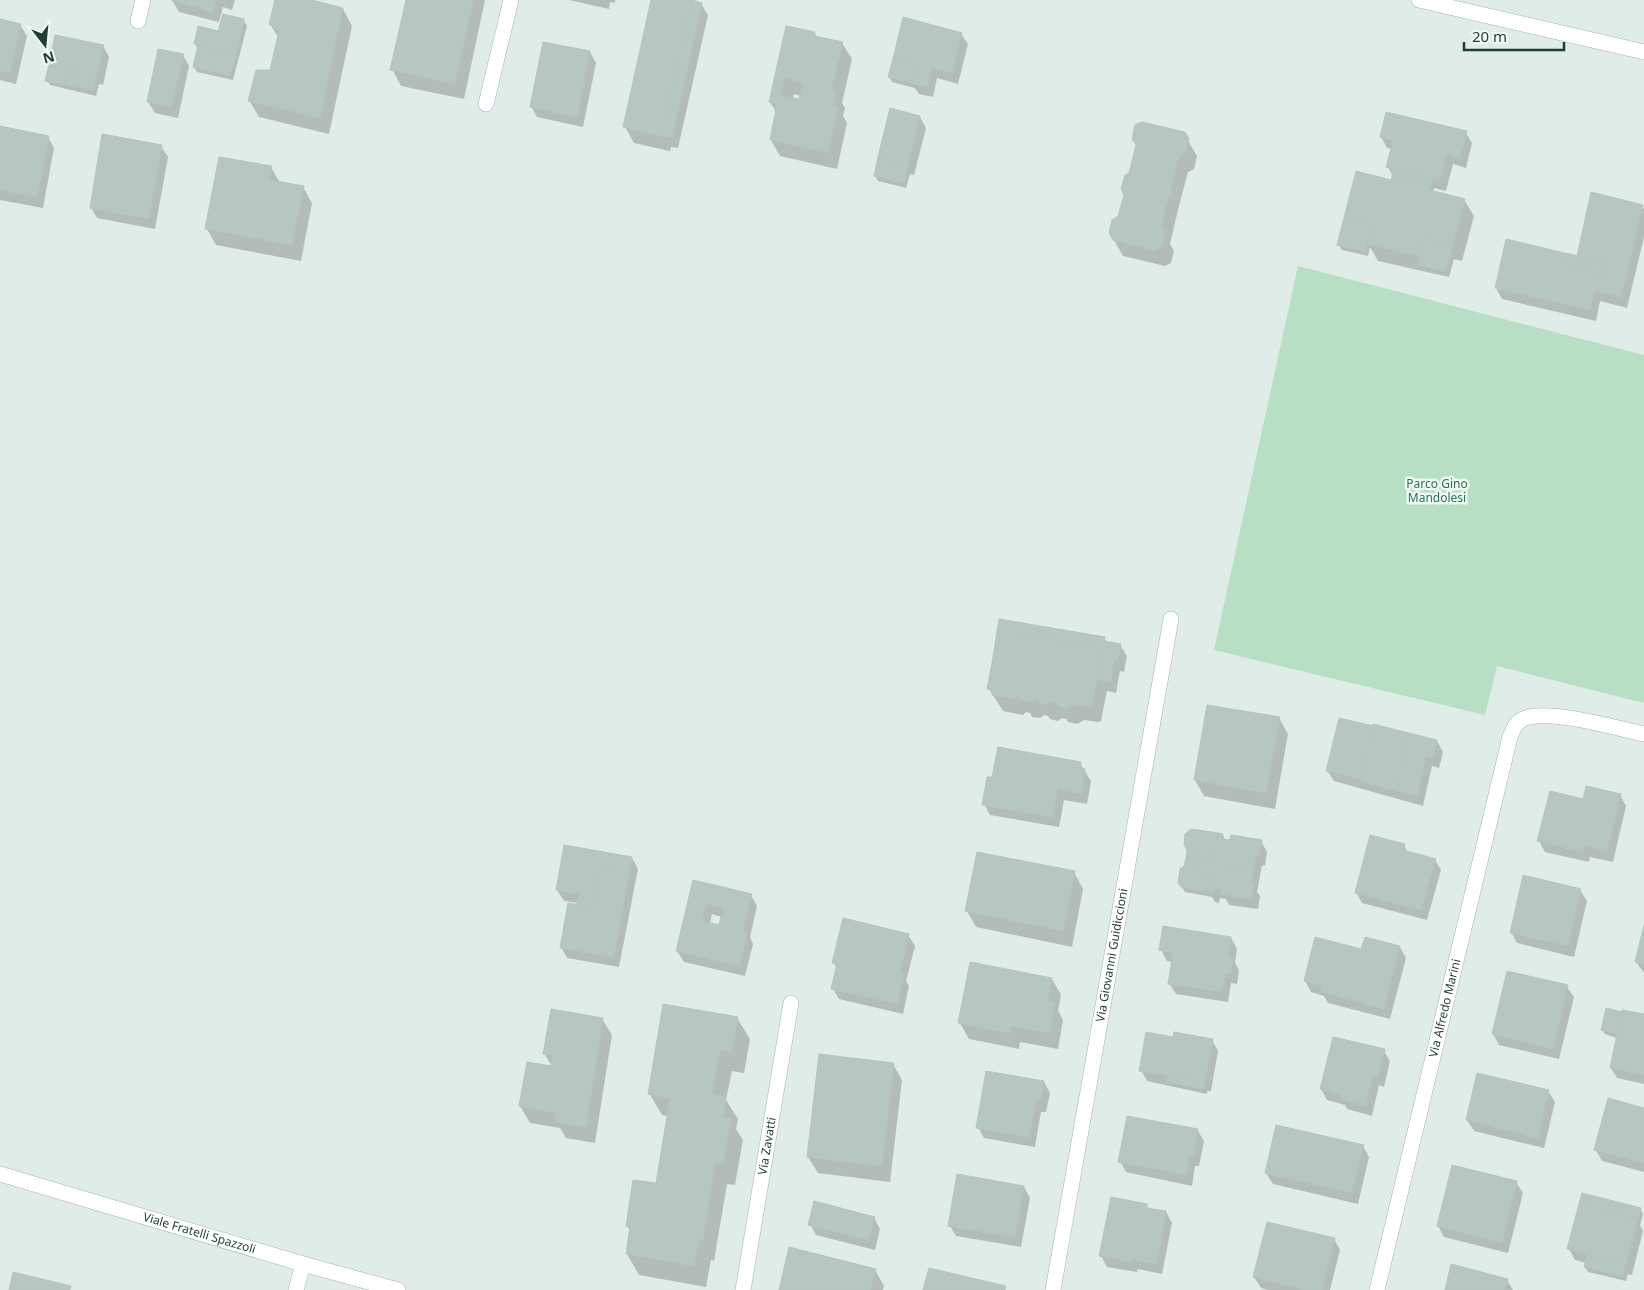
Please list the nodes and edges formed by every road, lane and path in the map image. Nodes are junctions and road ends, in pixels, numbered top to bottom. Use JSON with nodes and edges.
{"nodes":[{"id":1,"x":143,"y":0,"type":"edge"},
{"id":2,"x":511,"y":0,"type":"edge"},
{"id":3,"x":1419,"y":0,"type":"edge"},
{"id":4,"x":138,"y":21,"type":"dead end"},
{"id":5,"x":1644,"y":52,"type":"edge"},
{"id":6,"x":486,"y":104,"type":"dead end"},
{"id":7,"x":1171,"y":619,"type":"dead end"},
{"id":8,"x":1644,"y":734,"type":"edge"},
{"id":9,"x":791,"y":1003,"type":"dead end"},
{"id":10,"x":0,"y":1174,"type":"edge"},
{"id":11,"x":303,"y":1264,"type":"junction"},
{"id":12,"x":296,"y":1290,"type":"edge"},
{"id":13,"x":398,"y":1290,"type":"edge"},
{"id":14,"x":743,"y":1290,"type":"edge"},
{"id":15,"x":1053,"y":1290,"type":"edge"},
{"id":16,"x":1377,"y":1290,"type":"edge"}],
"edges":[{"from":1,"to":4,"type":"street"},
{"from":2,"to":6,"type":"street"},
{"from":3,"to":5,"type":"street"},
{"from":7,"to":15,"type":"street","name":"Via Giovanni Guidiccioni"},
{"from":8,"to":16,"type":"street","name":"Via Alfredo Marini"},
{"from":9,"to":14,"type":"street","name":"Via Zavatti"},
{"from":10,"to":11,"type":"street","name":"Viale Fratelli Spazzoli"},
{"from":11,"to":12,"type":"street"},
{"from":11,"to":13,"type":"street","name":"Viale Fratelli Spazzoli"}]}
